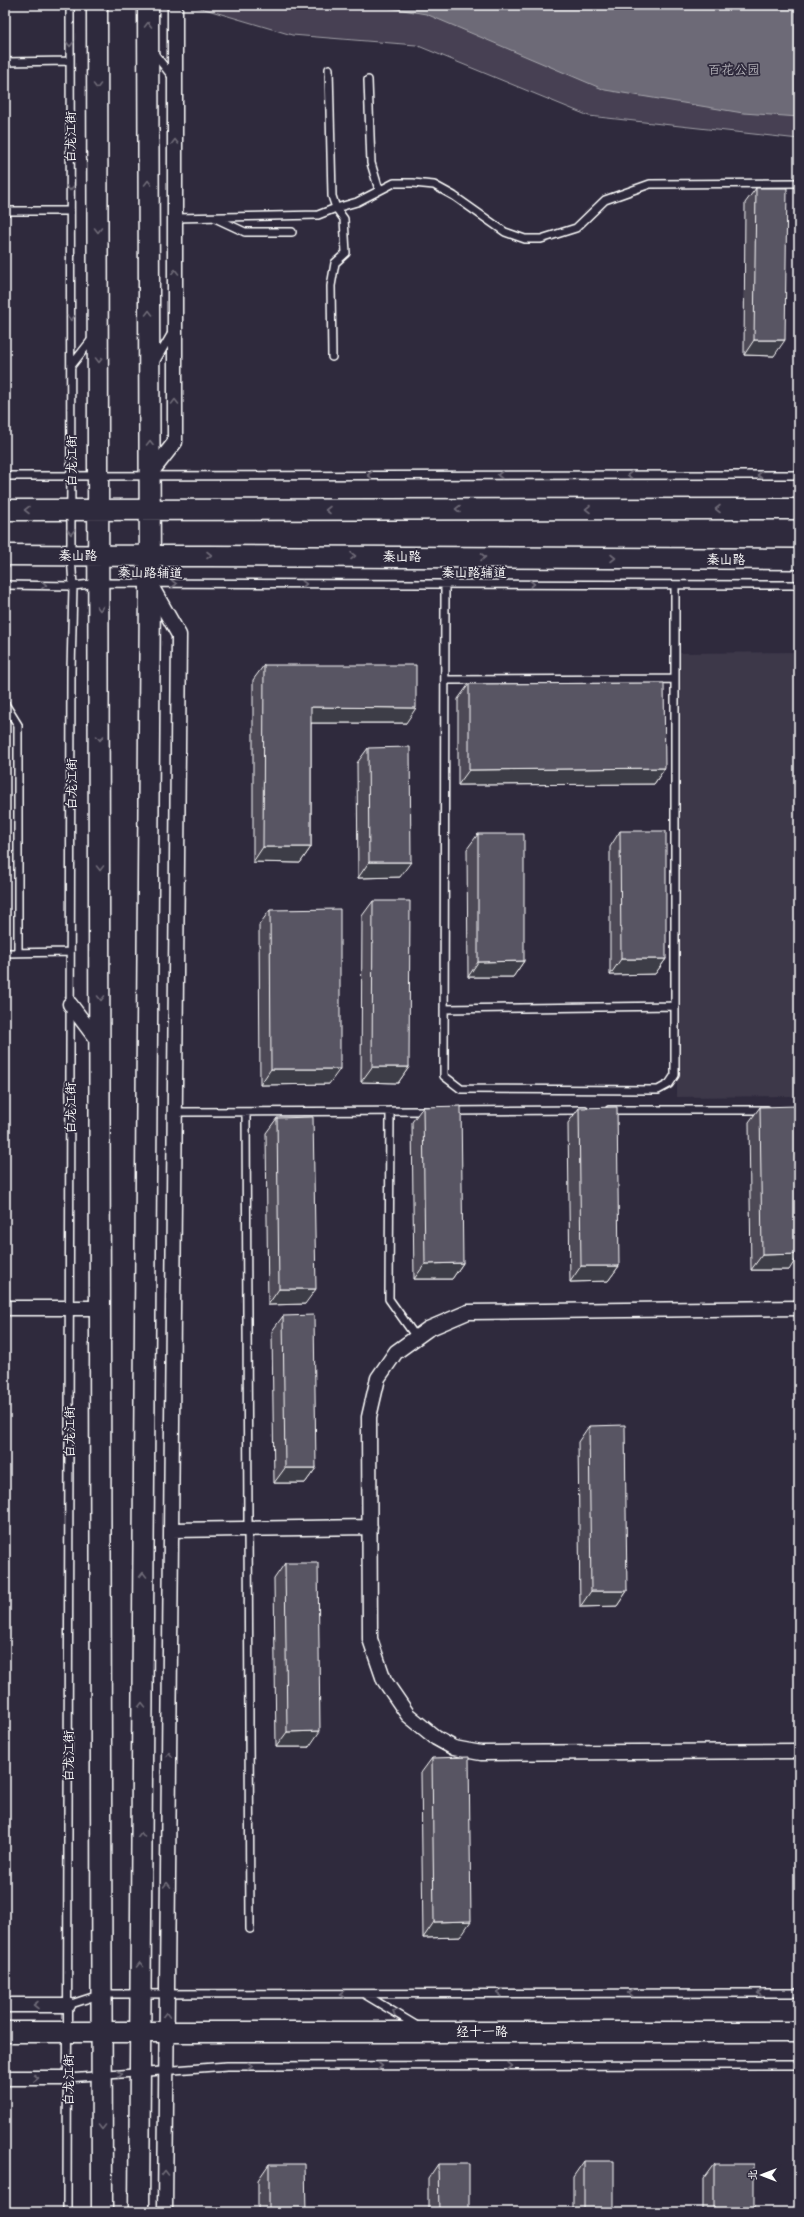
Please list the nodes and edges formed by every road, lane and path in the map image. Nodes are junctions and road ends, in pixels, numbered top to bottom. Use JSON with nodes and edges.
{"nodes":[{"id":1,"x":70,"y":5,"type":"edge"},
{"id":2,"x":97,"y":5,"type":"edge"},
{"id":3,"x":148,"y":5,"type":"edge"},
{"id":4,"x":175,"y":5,"type":"edge"},
{"id":5,"x":148,"y":46,"type":"junction"},
{"id":6,"x":70,"y":61,"type":"junction"},
{"id":7,"x":5,"y":62,"type":"edge"},
{"id":8,"x":329,"y":69,"type":"dead end"},
{"id":9,"x":175,"y":80,"type":"junction"},
{"id":10,"x":368,"y":80,"type":"dead end"},
{"id":11,"x":799,"y":183,"type":"edge"},
{"id":12,"x":379,"y":190,"type":"junction"},
{"id":13,"x":336,"y":208,"type":"junction"},
{"id":14,"x":5,"y":211,"type":"edge"},
{"id":15,"x":70,"y":211,"type":"junction"},
{"id":16,"x":213,"y":217,"type":"junction"},
{"id":17,"x":175,"y":218,"type":"junction"},
{"id":18,"x":292,"y":232,"type":"dead end"},
{"id":19,"x":175,"y":328,"type":"junction"},
{"id":20,"x":98,"y":331,"type":"junction"},
{"id":21,"x":332,"y":357,"type":"dead end"},
{"id":22,"x":71,"y":366,"type":"junction"},
{"id":23,"x":149,"y":373,"type":"junction"},
{"id":24,"x":150,"y":474,"type":"junction"},
{"id":25,"x":71,"y":475,"type":"junction"},
{"id":26,"x":99,"y":475,"type":"junction"},
{"id":27,"x":799,"y":475,"type":"edge"},
{"id":28,"x":5,"y":476,"type":"edge"},
{"id":29,"x":799,"y":509,"type":"edge"},
{"id":30,"x":5,"y":510,"type":"edge"},
{"id":31,"x":71,"y":510,"type":"junction"},
{"id":32,"x":100,"y":510,"type":"junction"},
{"id":33,"x":150,"y":510,"type":"junction"},
{"id":34,"x":5,"y":555,"type":"edge"},
{"id":35,"x":71,"y":555,"type":"junction"},
{"id":36,"x":100,"y":555,"type":"junction"},
{"id":37,"x":150,"y":555,"type":"junction"},
{"id":38,"x":799,"y":559,"type":"edge"},
{"id":39,"x":100,"y":583,"type":"junction"},
{"id":40,"x":150,"y":584,"type":"junction"},
{"id":41,"x":445,"y":584,"type":"junction"},
{"id":42,"x":5,"y":585,"type":"edge"},
{"id":43,"x":675,"y":585,"type":"junction"},
{"id":44,"x":799,"y":585,"type":"edge"},
{"id":45,"x":73,"y":586,"type":"junction"},
{"id":46,"x":675,"y":679,"type":"junction"},
{"id":47,"x":445,"y":680,"type":"junction"},
{"id":48,"x":5,"y":704,"type":"edge"},
{"id":49,"x":70,"y":952,"type":"junction"},
{"id":50,"x":5,"y":953,"type":"edge"},
{"id":51,"x":18,"y":953,"type":"junction"},
{"id":52,"x":70,"y":1004,"type":"junction"},
{"id":53,"x":675,"y":1006,"type":"junction"},
{"id":54,"x":444,"y":1009,"type":"junction"},
{"id":55,"x":101,"y":1044,"type":"junction"},
{"id":56,"x":595,"y":1110,"type":"edge"},
{"id":57,"x":602,"y":1110,"type":"edge"},
{"id":58,"x":775,"y":1110,"type":"edge"},
{"id":59,"x":390,"y":1111,"type":"junction"},
{"id":60,"x":437,"y":1111,"type":"edge"},
{"id":61,"x":445,"y":1111,"type":"edge"},
{"id":62,"x":175,"y":1112,"type":"junction"},
{"id":63,"x":246,"y":1112,"type":"junction"},
{"id":64,"x":5,"y":1308,"type":"edge"},
{"id":65,"x":70,"y":1308,"type":"junction"},
{"id":66,"x":101,"y":1308,"type":"junction"},
{"id":67,"x":799,"y":1308,"type":"edge"},
{"id":68,"x":416,"y":1338,"type":"junction"},
{"id":69,"x":370,"y":1527,"type":"junction"},
{"id":70,"x":248,"y":1529,"type":"junction"},
{"id":71,"x":171,"y":1530,"type":"junction"},
{"id":72,"x":799,"y":1751,"type":"edge"},
{"id":73,"x":250,"y":1929,"type":"dead end"},
{"id":74,"x":799,"y":1993,"type":"edge"},
{"id":75,"x":102,"y":1994,"type":"junction"},
{"id":76,"x":140,"y":1994,"type":"junction"},
{"id":77,"x":166,"y":1994,"type":"junction"},
{"id":78,"x":363,"y":1994,"type":"junction"},
{"id":79,"x":5,"y":2005,"type":"edge"},
{"id":80,"x":68,"y":2005,"type":"junction"},
{"id":81,"x":426,"y":2031,"type":"junction"},
{"id":82,"x":5,"y":2032,"type":"edge"},
{"id":83,"x":68,"y":2032,"type":"junction"},
{"id":84,"x":102,"y":2032,"type":"junction"},
{"id":85,"x":139,"y":2032,"type":"junction"},
{"id":86,"x":166,"y":2032,"type":"junction"},
{"id":87,"x":799,"y":2032,"type":"edge"},
{"id":88,"x":799,"y":2065,"type":"edge"},
{"id":89,"x":166,"y":2070,"type":"junction"},
{"id":90,"x":139,"y":2072,"type":"junction"},
{"id":91,"x":102,"y":2075,"type":"junction"},
{"id":92,"x":5,"y":2078,"type":"edge"},
{"id":93,"x":68,"y":2078,"type":"junction"},
{"id":94,"x":67,"y":2212,"type":"edge"},
{"id":95,"x":102,"y":2212,"type":"edge"},
{"id":96,"x":139,"y":2212,"type":"edge"},
{"id":97,"x":165,"y":2212,"type":"edge"}],
"edges":[{"from":1,"to":6,"type":"lane","name":"白龙江街","one_way":true},
{"from":2,"to":20,"type":"main road","one_way":true},
{"from":5,"to":3,"type":"main road","one_way":true},
{"from":4,"to":9,"type":"street"},
{"from":5,"to":9,"type":"lane"},
{"from":23,"to":5,"type":"main road","one_way":true},
{"from":6,"to":7,"type":"lane"},
{"from":6,"to":15,"type":"lane","name":"白龙江街","one_way":true},
{"from":8,"to":13,"type":"lane"},
{"from":17,"to":9,"type":"street","one_way":true},
{"from":10,"to":12,"type":"lane"},
{"from":11,"to":12,"type":"lane"},
{"from":12,"to":13,"type":"lane"},
{"from":13,"to":16,"type":"lane"},
{"from":13,"to":21,"type":"lane"},
{"from":14,"to":15,"type":"lane"},
{"from":15,"to":22,"type":"lane","name":"白龙江街","one_way":true},
{"from":16,"to":17,"type":"lane"},
{"from":16,"to":18,"type":"lane"},
{"from":19,"to":17,"type":"street","one_way":true},
{"from":19,"to":23,"type":"lane"},
{"from":24,"to":19,"type":"street","one_way":true},
{"from":20,"to":22,"type":"lane"},
{"from":20,"to":26,"type":"main road","one_way":true},
{"from":22,"to":25,"type":"lane","name":"白龙江街"},
{"from":24,"to":23,"type":"main road","one_way":true},
{"from":24,"to":26,"type":"lane"},
{"from":27,"to":24,"type":"lane","one_way":true},
{"from":24,"to":33,"type":"main road"},
{"from":25,"to":26,"type":"lane"},
{"from":25,"to":28,"type":"lane"},
{"from":25,"to":31,"type":"lane","name":"白龙江街"},
{"from":26,"to":32,"type":"main road"},
{"from":29,"to":33,"type":"main road","one_way":true},
{"from":31,"to":30,"type":"main road","one_way":true},
{"from":31,"to":32,"type":"main road"},
{"from":31,"to":35,"type":"lane","name":"白龙江街","one_way":true},
{"from":32,"to":33,"type":"main road"},
{"from":32,"to":36,"type":"main road"},
{"from":33,"to":37,"type":"main road"},
{"from":34,"to":35,"type":"main road","name":"秦山路"},
{"from":35,"to":36,"type":"main road","name":"秦山路"},
{"from":35,"to":45,"type":"lane","name":"白龙江街"},
{"from":36,"to":37,"type":"main road","name":"秦山路"},
{"from":36,"to":39,"type":"main road"},
{"from":37,"to":38,"type":"main road","name":"秦山路","one_way":true},
{"from":37,"to":40,"type":"main road"},
{"from":39,"to":40,"type":"lane","name":"秦山路辅道"},
{"from":39,"to":45,"type":"lane","name":"秦山路辅道"},
{"from":39,"to":55,"type":"main road","one_way":true},
{"from":40,"to":41,"type":"lane","name":"秦山路辅道","one_way":true},
{"from":40,"to":62,"type":"street"},
{"from":76,"to":40,"type":"main road","one_way":true},
{"from":41,"to":43,"type":"lane","name":"秦山路辅道","one_way":true},
{"from":41,"to":47,"type":"lane"},
{"from":42,"to":45,"type":"lane","name":"秦山路辅道","one_way":true},
{"from":43,"to":44,"type":"lane","name":"秦山路辅道"},
{"from":43,"to":46,"type":"lane"},
{"from":45,"to":49,"type":"lane","name":"白龙江街"},
{"from":46,"to":47,"type":"lane"},
{"from":46,"to":53,"type":"lane"},
{"from":47,"to":54,"type":"lane"},
{"from":48,"to":51,"type":"lane"},
{"from":49,"to":51,"type":"lane"},
{"from":49,"to":52,"type":"lane","name":"白龙江街"},
{"from":50,"to":51,"type":"lane"},
{"from":52,"to":55,"type":"street"},
{"from":52,"to":65,"type":"lane","name":"白龙江街"},
{"from":53,"to":54,"type":"lane"},
{"from":53,"to":54,"type":"lane"},
{"from":55,"to":66,"type":"main road"},
{"from":56,"to":61,"type":"lane"},
{"from":57,"to":58,"type":"lane"},
{"from":59,"to":60,"type":"lane"},
{"from":59,"to":63,"type":"lane"},
{"from":59,"to":68,"type":"lane"},
{"from":62,"to":63,"type":"lane"},
{"from":62,"to":71,"type":"street"},
{"from":63,"to":70,"type":"lane"},
{"from":64,"to":65,"type":"street"},
{"from":65,"to":66,"type":"street"},
{"from":65,"to":80,"type":"lane","name":"白龙江街"},
{"from":66,"to":75,"type":"main road"},
{"from":67,"to":68,"type":"street"},
{"from":68,"to":69,"type":"street"},
{"from":69,"to":70,"type":"street"},
{"from":69,"to":72,"type":"street"},
{"from":70,"to":71,"type":"street"},
{"from":70,"to":73,"type":"lane"},
{"from":77,"to":71,"type":"street","one_way":true},
{"from":74,"to":78,"type":"lane","one_way":true},
{"from":75,"to":76,"type":"lane"},
{"from":75,"to":80,"type":"lane"},
{"from":75,"to":84,"type":"main road"},
{"from":76,"to":77,"type":"lane"},
{"from":76,"to":85,"type":"main road"},
{"from":78,"to":77,"type":"lane","one_way":true},
{"from":86,"to":77,"type":"street","one_way":true},
{"from":81,"to":78,"type":"lane","one_way":true},
{"from":80,"to":79,"type":"street","one_way":true},
{"from":80,"to":83,"type":"lane","name":"白龙江街"},
{"from":81,"to":86,"type":"main road","name":"经十一路"},
{"from":81,"to":87,"type":"main road","name":"经十一路"},
{"from":82,"to":83,"type":"main road","name":"经十一路"},
{"from":83,"to":84,"type":"main road","name":"经十一路"},
{"from":83,"to":93,"type":"lane","name":"白龙江街"},
{"from":84,"to":85,"type":"main road","name":"经十一路"},
{"from":84,"to":91,"type":"main road"},
{"from":85,"to":86,"type":"main road","name":"经十一路"},
{"from":85,"to":90,"type":"main road"},
{"from":86,"to":89,"type":"street"},
{"from":89,"to":88,"type":"lane","one_way":true},
{"from":89,"to":90,"type":"lane"},
{"from":97,"to":89,"type":"street","one_way":true},
{"from":91,"to":90,"type":"lane","one_way":true},
{"from":90,"to":96,"type":"main road"},
{"from":91,"to":93,"type":"lane"},
{"from":91,"to":95,"type":"main road","one_way":true},
{"from":92,"to":93,"type":"street","one_way":true},
{"from":93,"to":94,"type":"lane","name":"白龙江街"}]}
